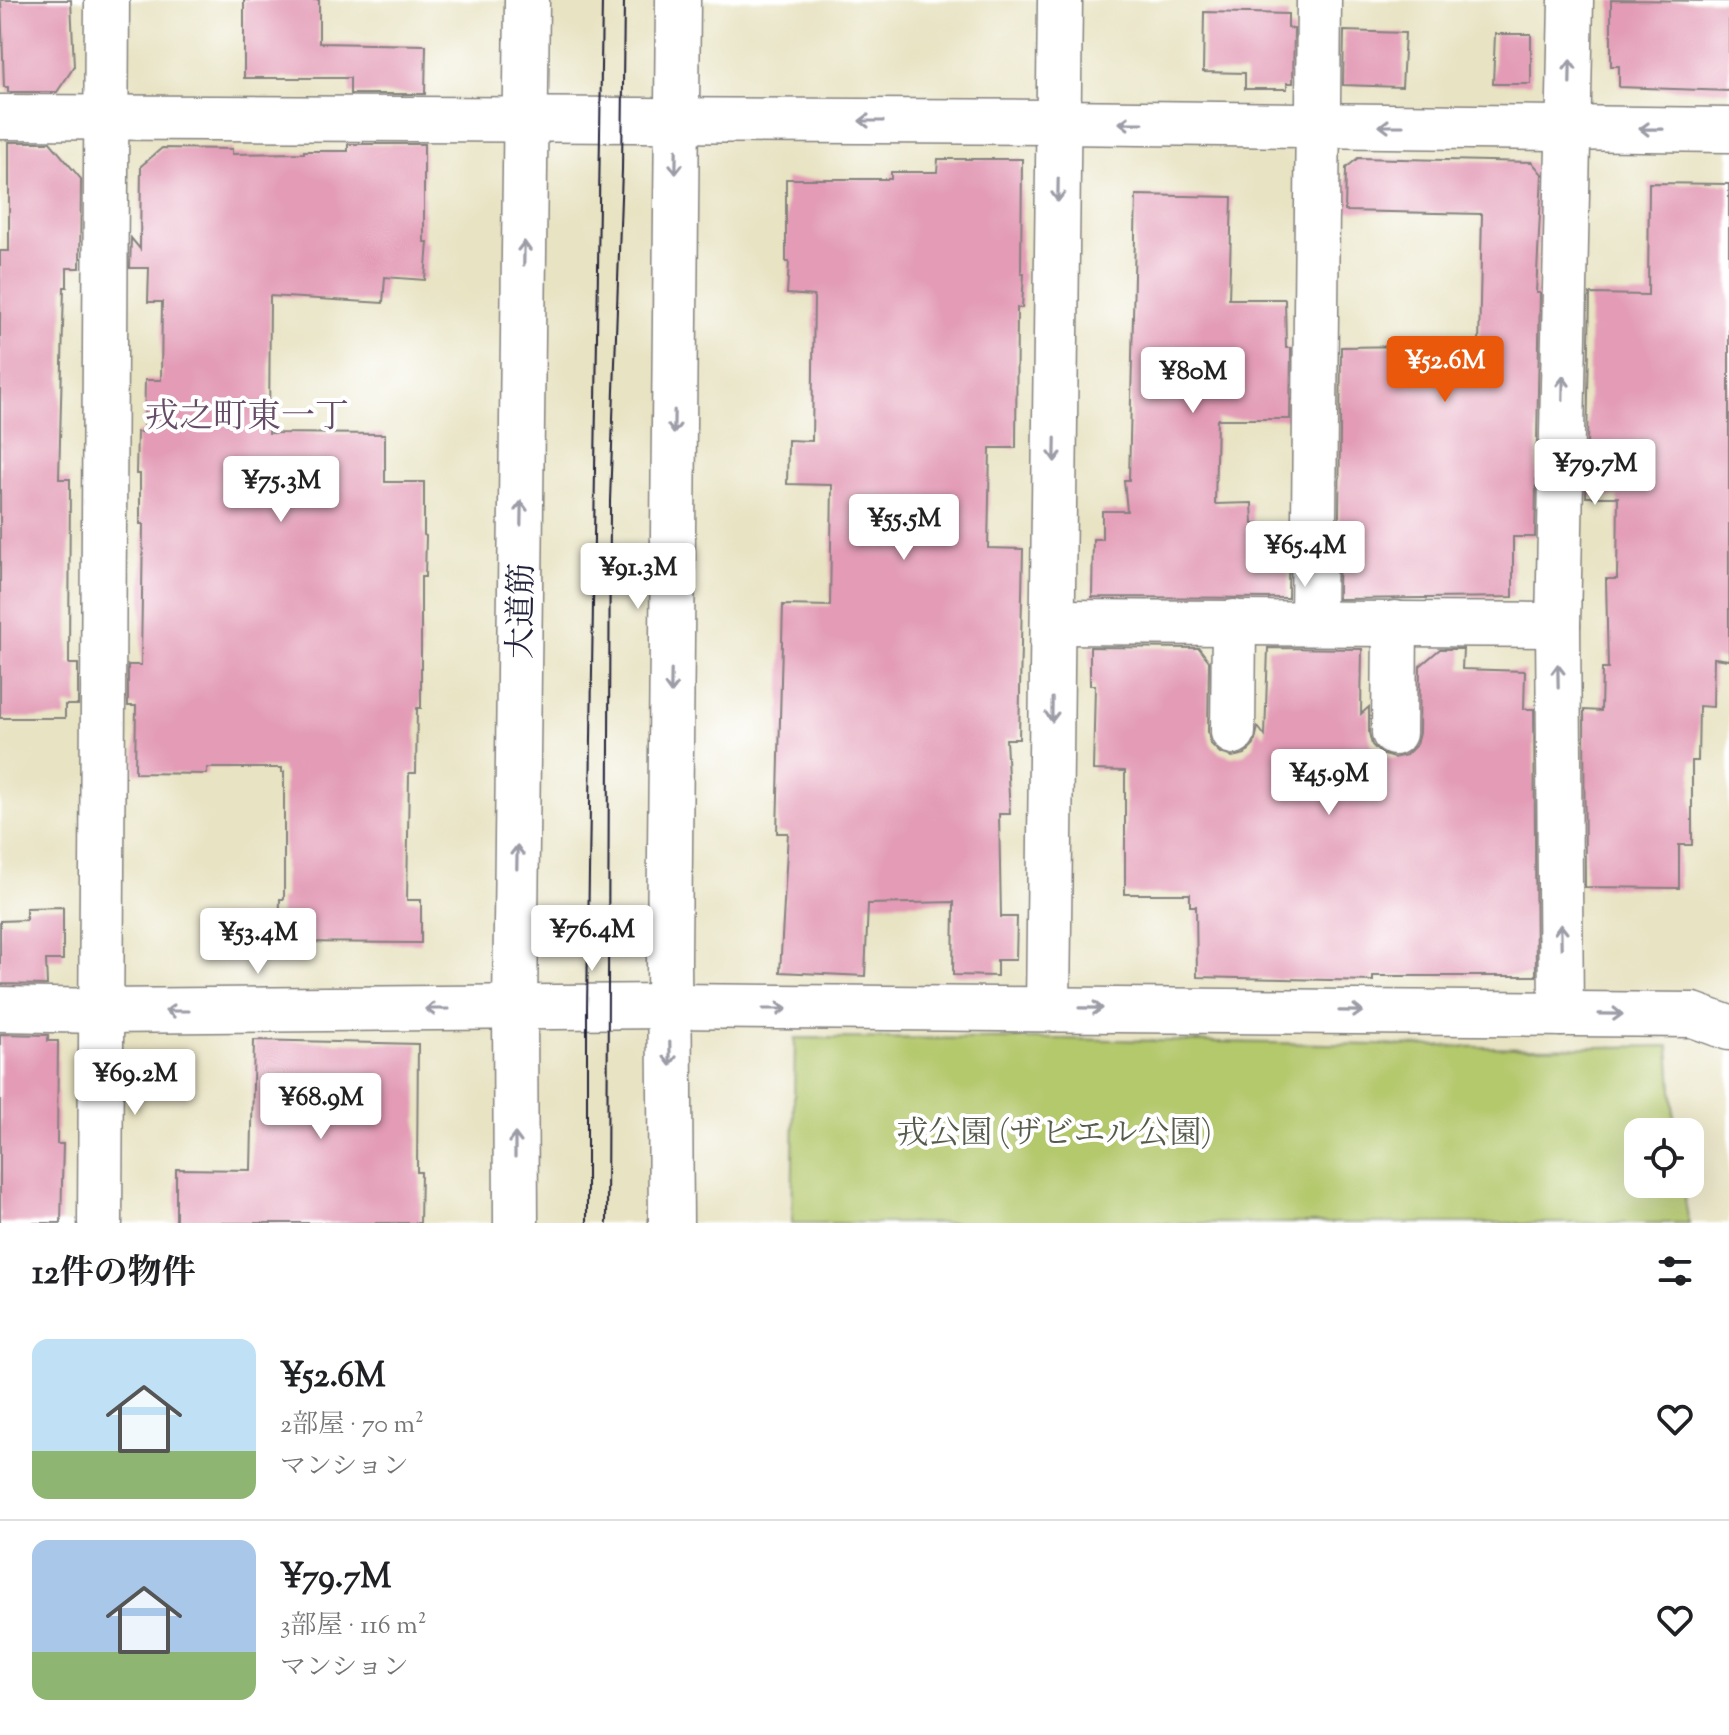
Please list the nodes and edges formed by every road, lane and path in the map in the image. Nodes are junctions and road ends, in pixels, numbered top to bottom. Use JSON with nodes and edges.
{"nodes":[{"id":1,"x":107,"y":0,"type":"edge"},
{"id":2,"x":527,"y":0,"type":"edge"},
{"id":3,"x":678,"y":0,"type":"edge"},
{"id":4,"x":1060,"y":0,"type":"edge"},
{"id":5,"x":1319,"y":0,"type":"edge"},
{"id":6,"x":1571,"y":0,"type":"edge"},
{"id":7,"x":0,"y":117,"type":"edge"},
{"id":8,"x":105,"y":117,"type":"junction"},
{"id":9,"x":525,"y":119,"type":"junction"},
{"id":10,"x":677,"y":119,"type":"junction"},
{"id":11,"x":1058,"y":122,"type":"junction"},
{"id":12,"x":1318,"y":126,"type":"junction"},
{"id":13,"x":1569,"y":128,"type":"junction"},
{"id":14,"x":1729,"y":130,"type":"edge"},
{"id":15,"x":1053,"y":622,"type":"junction"},
{"id":16,"x":1234,"y":622,"type":"junction"},
{"id":17,"x":1313,"y":623,"type":"junction"},
{"id":18,"x":1395,"y":623,"type":"junction"},
{"id":19,"x":1558,"y":625,"type":"junction"},
{"id":20,"x":1233,"y":732,"type":"dead end"},
{"id":21,"x":1394,"y":733,"type":"dead end"},
{"id":22,"x":669,"y":1006,"type":"junction"},
{"id":23,"x":515,"y":1008,"type":"junction"},
{"id":24,"x":1048,"y":1008,"type":"junction"},
{"id":25,"x":0,"y":1009,"type":"edge"},
{"id":26,"x":102,"y":1011,"type":"junction"},
{"id":27,"x":1561,"y":1014,"type":"junction"},
{"id":28,"x":1729,"y":1028,"type":"edge"},
{"id":29,"x":100,"y":1223,"type":"edge"},
{"id":30,"x":516,"y":1223,"type":"edge"},
{"id":31,"x":671,"y":1223,"type":"edge"}],
"edges":[{"from":1,"to":8,"type":"street"},
{"from":2,"to":9,"type":"street","name":"大道筋"},
{"from":3,"to":10,"type":"street"},
{"from":4,"to":11,"type":"street"},
{"from":5,"to":12,"type":"street"},
{"from":13,"to":6,"type":"street","one_way":true},
{"from":7,"to":8,"type":"street"},
{"from":8,"to":9,"type":"street"},
{"from":8,"to":26,"type":"street"},
{"from":9,"to":10,"type":"street"},
{"from":23,"to":9,"type":"street","name":"大道筋","one_way":true},
{"from":11,"to":10,"type":"street","one_way":true},
{"from":10,"to":22,"type":"street","one_way":true},
{"from":12,"to":11,"type":"street","one_way":true},
{"from":11,"to":15,"type":"street","one_way":true},
{"from":13,"to":12,"type":"street","one_way":true},
{"from":12,"to":17,"type":"street"},
{"from":14,"to":13,"type":"street","one_way":true},
{"from":19,"to":13,"type":"street","one_way":true},
{"from":15,"to":16,"type":"street"},
{"from":15,"to":24,"type":"street","one_way":true},
{"from":16,"to":17,"type":"street"},
{"from":16,"to":20,"type":"street"},
{"from":17,"to":18,"type":"street"},
{"from":18,"to":19,"type":"street"},
{"from":18,"to":21,"type":"street"},
{"from":27,"to":19,"type":"street","one_way":true},
{"from":22,"to":23,"type":"street"},
{"from":22,"to":24,"type":"street","one_way":true},
{"from":22,"to":31,"type":"street","one_way":true},
{"from":23,"to":26,"type":"street","one_way":true},
{"from":30,"to":23,"type":"street","name":"大道筋","one_way":true},
{"from":24,"to":27,"type":"street","one_way":true},
{"from":25,"to":26,"type":"street"},
{"from":26,"to":29,"type":"street"},
{"from":27,"to":28,"type":"street","one_way":true}]}
